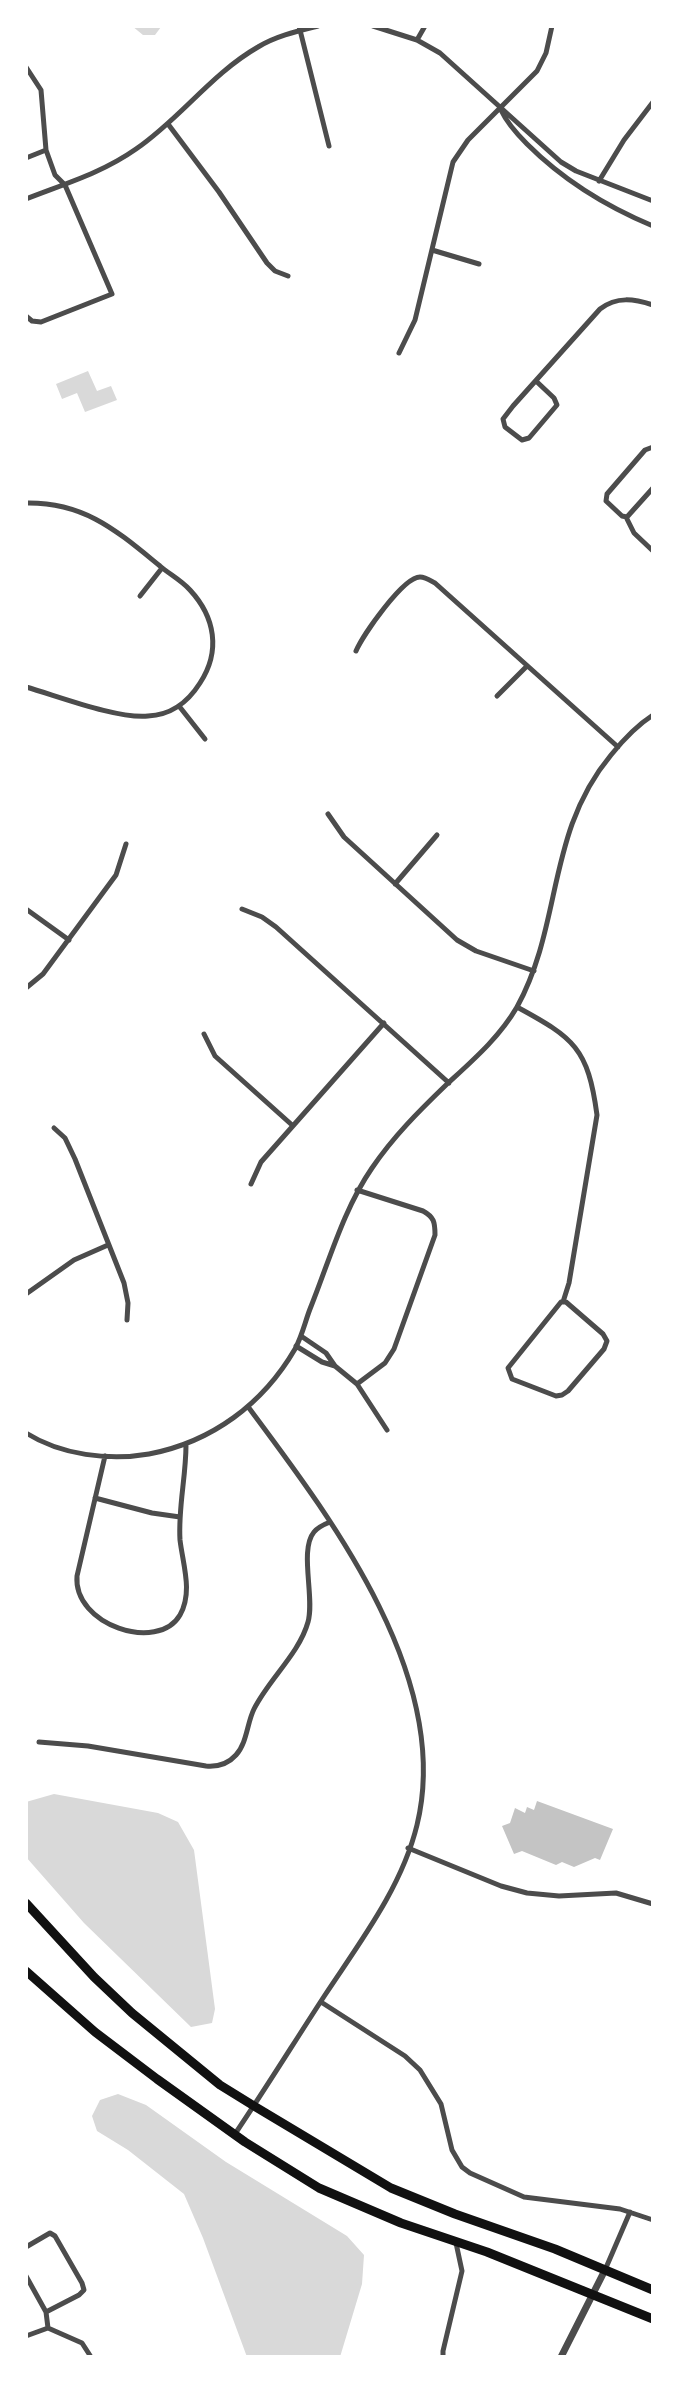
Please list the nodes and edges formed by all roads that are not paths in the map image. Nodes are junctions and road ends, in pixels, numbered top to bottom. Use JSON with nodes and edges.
{"nodes":[{"id":1,"x":318,"y":26,"type":"edge"},
{"id":2,"x":373,"y":26,"type":"edge"},
{"id":3,"x":425,"y":26,"type":"edge"},
{"id":4,"x":552,"y":26,"type":"edge"},
{"id":5,"x":300,"y":28,"type":"edge"},
{"id":6,"x":417,"y":40,"type":"junction"},
{"id":7,"x":26,"y":67,"type":"edge"},
{"id":8,"x":653,"y":102,"type":"edge"},
{"id":9,"x":500,"y":107,"type":"junction"},
{"id":10,"x":168,"y":124,"type":"junction"},
{"id":11,"x":329,"y":146,"type":"dead end"},
{"id":12,"x":46,"y":150,"type":"junction"},
{"id":13,"x":26,"y":158,"type":"edge"},
{"id":14,"x":599,"y":181,"type":"junction"},
{"id":15,"x":65,"y":185,"type":"junction"},
{"id":16,"x":26,"y":199,"type":"edge"},
{"id":17,"x":653,"y":201,"type":"edge"},
{"id":18,"x":653,"y":226,"type":"edge"},
{"id":19,"x":432,"y":250,"type":"junction"},
{"id":20,"x":479,"y":264,"type":"dead end"},
{"id":21,"x":288,"y":276,"type":"dead end"},
{"id":22,"x":653,"y":306,"type":"edge"},
{"id":23,"x":26,"y":316,"type":"edge"},
{"id":24,"x":399,"y":353,"type":"dead end"},
{"id":25,"x":536,"y":381,"type":"junction"},
{"id":26,"x":653,"y":447,"type":"edge"},
{"id":27,"x":653,"y":488,"type":"edge"},
{"id":28,"x":26,"y":503,"type":"edge"},
{"id":29,"x":626,"y":517,"type":"junction"},
{"id":30,"x":653,"y":551,"type":"edge"},
{"id":31,"x":162,"y":568,"type":"junction"},
{"id":32,"x":140,"y":596,"type":"dead end"},
{"id":33,"x":356,"y":650,"type":"dead end"},
{"id":34,"x":527,"y":666,"type":"junction"},
{"id":35,"x":26,"y":687,"type":"edge"},
{"id":36,"x":497,"y":696,"type":"dead end"},
{"id":37,"x":179,"y":706,"type":"junction"},
{"id":38,"x":653,"y":715,"type":"edge"},
{"id":39,"x":205,"y":739,"type":"dead end"},
{"id":40,"x":618,"y":747,"type":"junction"},
{"id":41,"x":328,"y":814,"type":"dead end"},
{"id":42,"x":437,"y":835,"type":"dead end"},
{"id":43,"x":126,"y":844,"type":"dead end"},
{"id":44,"x":394,"y":884,"type":"junction"},
{"id":45,"x":26,"y":909,"type":"edge"},
{"id":46,"x":242,"y":909,"type":"dead end"},
{"id":47,"x":69,"y":940,"type":"junction"},
{"id":48,"x":534,"y":971,"type":"junction"},
{"id":49,"x":26,"y":988,"type":"edge"},
{"id":50,"x":516,"y":1007,"type":"junction"},
{"id":51,"x":384,"y":1023,"type":"junction"},
{"id":52,"x":204,"y":1034,"type":"dead end"},
{"id":53,"x":449,"y":1083,"type":"junction"},
{"id":54,"x":292,"y":1125,"type":"junction"},
{"id":55,"x":54,"y":1128,"type":"dead end"},
{"id":56,"x":251,"y":1184,"type":"dead end"},
{"id":57,"x":357,"y":1190,"type":"junction"},
{"id":58,"x":108,"y":1245,"type":"junction"},
{"id":59,"x":26,"y":1294,"type":"edge"},
{"id":60,"x":562,"y":1302,"type":"junction"},
{"id":61,"x":127,"y":1320,"type":"dead end"},
{"id":62,"x":300,"y":1336,"type":"junction"},
{"id":63,"x":296,"y":1346,"type":"junction"},
{"id":64,"x":335,"y":1366,"type":"junction"},
{"id":65,"x":357,"y":1384,"type":"junction"},
{"id":66,"x":248,"y":1408,"type":"junction"},
{"id":67,"x":387,"y":1430,"type":"dead end"},
{"id":68,"x":26,"y":1433,"type":"edge"},
{"id":69,"x":186,"y":1445,"type":"junction"},
{"id":70,"x":105,"y":1456,"type":"junction"},
{"id":71,"x":95,"y":1498,"type":"junction"},
{"id":72,"x":180,"y":1517,"type":"junction"},
{"id":73,"x":330,"y":1522,"type":"junction"},
{"id":74,"x":39,"y":1742,"type":"dead end"},
{"id":75,"x":408,"y":1848,"type":"junction"},
{"id":76,"x":26,"y":1903,"type":"edge"},
{"id":77,"x":653,"y":1904,"type":"edge"},
{"id":78,"x":26,"y":1971,"type":"edge"},
{"id":79,"x":321,"y":2002,"type":"junction"},
{"id":80,"x":254,"y":2106,"type":"junction"},
{"id":81,"x":235,"y":2134,"type":"junction"},
{"id":82,"x":630,"y":2212,"type":"junction"},
{"id":83,"x":653,"y":2220,"type":"edge"},
{"id":84,"x":456,"y":2242,"type":"junction"},
{"id":85,"x":26,"y":2247,"type":"edge"},
{"id":86,"x":605,"y":2270,"type":"junction"},
{"id":87,"x":26,"y":2276,"type":"edge"},
{"id":88,"x":653,"y":2290,"type":"edge"},
{"id":89,"x":593,"y":2294,"type":"junction"},
{"id":90,"x":46,"y":2312,"type":"junction"},
{"id":91,"x":653,"y":2319,"type":"edge"},
{"id":92,"x":48,"y":2328,"type":"junction"},
{"id":93,"x":26,"y":2336,"type":"edge"},
{"id":94,"x":89,"y":2354,"type":"edge"},
{"id":95,"x":443,"y":2357,"type":"edge"},
{"id":96,"x":561,"y":2357,"type":"edge"}],
"edges":[{"from":1,"to":5,"type":"street"},
{"from":2,"to":6,"type":"street"},
{"from":3,"to":6,"type":"street"},
{"from":4,"to":9,"type":"street"},
{"from":5,"to":10,"type":"street"},
{"from":5,"to":11,"type":"street"},
{"from":6,"to":9,"type":"street"},
{"from":7,"to":12,"type":"street"},
{"from":8,"to":14,"type":"street"},
{"from":9,"to":14,"type":"street"},
{"from":9,"to":18,"type":"street"},
{"from":9,"to":19,"type":"street"},
{"from":10,"to":15,"type":"street"},
{"from":10,"to":21,"type":"street"},
{"from":12,"to":13,"type":"street"},
{"from":12,"to":15,"type":"street"},
{"from":14,"to":17,"type":"street"},
{"from":15,"to":16,"type":"street"},
{"from":15,"to":23,"type":"street"},
{"from":19,"to":20,"type":"street"},
{"from":19,"to":24,"type":"street"},
{"from":22,"to":25,"type":"street"},
{"from":25,"to":25,"type":"street"},
{"from":26,"to":29,"type":"street"},
{"from":27,"to":29,"type":"street"},
{"from":28,"to":31,"type":"street"},
{"from":29,"to":30,"type":"street"},
{"from":31,"to":32,"type":"street"},
{"from":31,"to":37,"type":"street"},
{"from":33,"to":34,"type":"street"},
{"from":34,"to":36,"type":"street"},
{"from":34,"to":40,"type":"street"},
{"from":35,"to":37,"type":"street"},
{"from":37,"to":39,"type":"street"},
{"from":38,"to":40,"type":"street"},
{"from":40,"to":48,"type":"street"},
{"from":41,"to":44,"type":"street"},
{"from":42,"to":44,"type":"street"},
{"from":43,"to":47,"type":"street"},
{"from":44,"to":48,"type":"street"},
{"from":45,"to":47,"type":"street"},
{"from":46,"to":51,"type":"street"},
{"from":47,"to":49,"type":"street"},
{"from":48,"to":50,"type":"street"},
{"from":50,"to":53,"type":"street"},
{"from":50,"to":60,"type":"street"},
{"from":51,"to":53,"type":"street"},
{"from":51,"to":54,"type":"street"},
{"from":52,"to":54,"type":"street"},
{"from":53,"to":57,"type":"street"},
{"from":54,"to":56,"type":"street"},
{"from":55,"to":58,"type":"street"},
{"from":57,"to":62,"type":"street"},
{"from":57,"to":65,"type":"street"},
{"from":58,"to":59,"type":"street"},
{"from":58,"to":61,"type":"street"},
{"from":60,"to":60,"type":"street"},
{"from":62,"to":63,"type":"street"},
{"from":62,"to":64,"type":"street"},
{"from":63,"to":64,"type":"street"},
{"from":63,"to":66,"type":"street"},
{"from":64,"to":65,"type":"street"},
{"from":65,"to":67,"type":"street"},
{"from":66,"to":69,"type":"street"},
{"from":66,"to":73,"type":"street"},
{"from":68,"to":70,"type":"street"},
{"from":69,"to":70,"type":"street"},
{"from":69,"to":72,"type":"street"},
{"from":70,"to":71,"type":"street"},
{"from":71,"to":72,"type":"street"},
{"from":71,"to":72,"type":"street"},
{"from":73,"to":74,"type":"street"},
{"from":73,"to":75,"type":"street"},
{"from":75,"to":77,"type":"street"},
{"from":75,"to":79,"type":"street"},
{"from":76,"to":80,"type":"main road"},
{"from":78,"to":81,"type":"main road"},
{"from":79,"to":80,"type":"street"},
{"from":79,"to":82,"type":"street"},
{"from":80,"to":81,"type":"street"},
{"from":80,"to":86,"type":"main road"},
{"from":81,"to":84,"type":"main road"},
{"from":82,"to":83,"type":"street"},
{"from":82,"to":86,"type":"street"},
{"from":84,"to":89,"type":"main road"},
{"from":84,"to":95,"type":"street"},
{"from":85,"to":90,"type":"street"},
{"from":86,"to":88,"type":"main road"},
{"from":86,"to":89,"type":"street"},
{"from":87,"to":90,"type":"street"},
{"from":89,"to":91,"type":"main road"},
{"from":89,"to":96,"type":"street"},
{"from":90,"to":92,"type":"street"},
{"from":92,"to":93,"type":"street"},
{"from":92,"to":94,"type":"street"}]}
